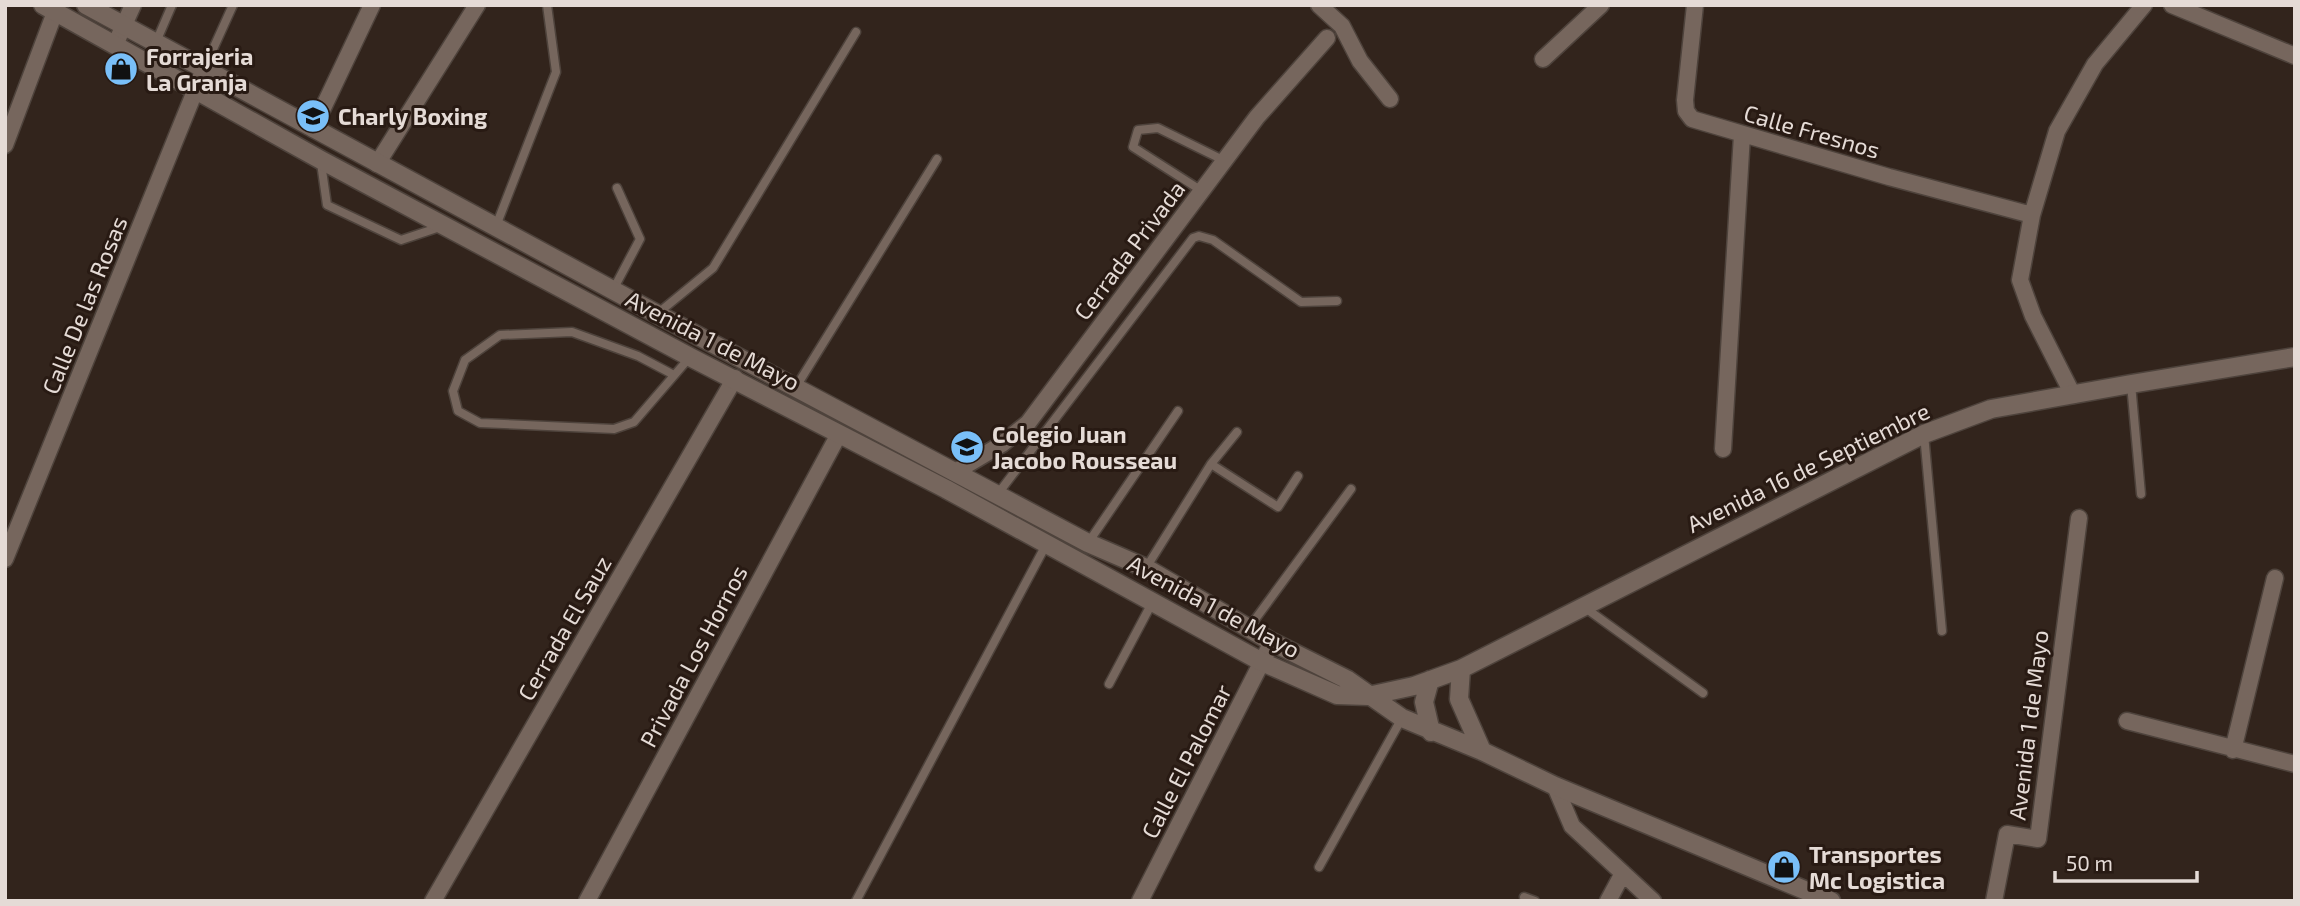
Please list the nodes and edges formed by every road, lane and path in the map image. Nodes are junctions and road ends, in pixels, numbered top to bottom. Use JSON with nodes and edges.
{"nodes":[{"id":1,"x":86,"y":5,"type":"edge"},
{"id":2,"x":132,"y":5,"type":"edge"},
{"id":3,"x":172,"y":5,"type":"edge"},
{"id":4,"x":233,"y":5,"type":"edge"},
{"id":5,"x":372,"y":5,"type":"edge"},
{"id":6,"x":477,"y":5,"type":"edge"},
{"id":7,"x":547,"y":5,"type":"edge"},
{"id":8,"x":1319,"y":5,"type":"edge"},
{"id":9,"x":1601,"y":5,"type":"edge"},
{"id":10,"x":1695,"y":5,"type":"edge"},
{"id":11,"x":2144,"y":5,"type":"edge"},
{"id":12,"x":2172,"y":5,"type":"edge"},
{"id":13,"x":49,"y":8,"type":"edge"},
{"id":14,"x":124,"y":25,"type":"junction"},
{"id":15,"x":856,"y":32,"type":"dead end"},
{"id":16,"x":1326,"y":38,"type":"dead end"},
{"id":17,"x":156,"y":43,"type":"junction"},
{"id":18,"x":115,"y":45,"type":"junction"},
{"id":19,"x":2295,"y":56,"type":"edge"},
{"id":20,"x":1543,"y":59,"type":"dead end"},
{"id":21,"x":147,"y":63,"type":"junction"},
{"id":22,"x":204,"y":69,"type":"junction"},
{"id":23,"x":195,"y":90,"type":"junction"},
{"id":24,"x":1390,"y":99,"type":"dead end"},
{"id":25,"x":313,"y":129,"type":"junction"},
{"id":26,"x":1742,"y":135,"type":"junction"},
{"id":27,"x":5,"y":145,"type":"edge"},
{"id":28,"x":937,"y":159,"type":"dead end"},
{"id":29,"x":321,"y":160,"type":"junction"},
{"id":30,"x":1225,"y":161,"type":"junction"},
{"id":31,"x":377,"y":164,"type":"junction"},
{"id":32,"x":617,"y":188,"type":"dead end"},
{"id":33,"x":1202,"y":191,"type":"junction"},
{"id":34,"x":2032,"y":215,"type":"junction"},
{"id":35,"x":443,"y":225,"type":"junction"},
{"id":36,"x":496,"y":226,"type":"junction"},
{"id":37,"x":613,"y":290,"type":"junction"},
{"id":38,"x":1337,"y":301,"type":"dead end"},
{"id":39,"x":657,"y":314,"type":"junction"},
{"id":40,"x":690,"y":357,"type":"junction"},
{"id":41,"x":2295,"y":357,"type":"edge"},
{"id":42,"x":674,"y":375,"type":"junction"},
{"id":43,"x":735,"y":378,"type":"junction"},
{"id":44,"x":2131,"y":384,"type":"junction"},
{"id":45,"x":796,"y":387,"type":"junction"},
{"id":46,"x":2073,"y":395,"type":"junction"},
{"id":47,"x":1178,"y":411,"type":"dead end"},
{"id":48,"x":1237,"y":432,"type":"dead end"},
{"id":49,"x":839,"y":434,"type":"junction"},
{"id":50,"x":1924,"y":434,"type":"junction"},
{"id":51,"x":1723,"y":449,"type":"dead end"},
{"id":52,"x":1211,"y":464,"type":"junction"},
{"id":53,"x":955,"y":472,"type":"junction"},
{"id":54,"x":1298,"y":476,"type":"dead end"},
{"id":55,"x":1351,"y":489,"type":"dead end"},
{"id":56,"x":2141,"y":494,"type":"dead end"},
{"id":57,"x":997,"y":495,"type":"junction"},
{"id":58,"x":2079,"y":518,"type":"dead end"},
{"id":59,"x":1047,"y":543,"type":"junction"},
{"id":60,"x":1087,"y":543,"type":"junction"},
{"id":61,"x":5,"y":559,"type":"edge"},
{"id":62,"x":1146,"y":568,"type":"junction"},
{"id":63,"x":2275,"y":578,"type":"dead end"},
{"id":64,"x":1152,"y":603,"type":"junction"},
{"id":65,"x":1584,"y":607,"type":"junction"},
{"id":66,"x":1248,"y":629,"type":"junction"},
{"id":67,"x":1942,"y":631,"type":"dead end"},
{"id":68,"x":1272,"y":642,"type":"junction"},
{"id":69,"x":1262,"y":662,"type":"junction"},
{"id":70,"x":1461,"y":669,"type":"junction"},
{"id":71,"x":1430,"y":680,"type":"junction"},
{"id":72,"x":1109,"y":684,"type":"dead end"},
{"id":73,"x":1703,"y":693,"type":"dead end"},
{"id":74,"x":1368,"y":696,"type":"junction"},
{"id":75,"x":1402,"y":718,"type":"junction"},
{"id":76,"x":2127,"y":722,"type":"dead end"},
{"id":77,"x":1431,"y":732,"type":"junction"},
{"id":78,"x":2233,"y":750,"type":"junction"},
{"id":79,"x":1482,"y":751,"type":"junction"},
{"id":80,"x":2295,"y":764,"type":"edge"},
{"id":81,"x":1555,"y":786,"type":"junction"},
{"id":82,"x":1319,"y":867,"type":"dead end"},
{"id":83,"x":1623,"y":873,"type":"junction"},
{"id":84,"x":1524,"y":897,"type":"dead end"},
{"id":85,"x":433,"y":901,"type":"edge"},
{"id":86,"x":587,"y":901,"type":"edge"},
{"id":87,"x":856,"y":901,"type":"edge"},
{"id":88,"x":1140,"y":901,"type":"edge"},
{"id":89,"x":1535,"y":901,"type":"edge"},
{"id":90,"x":1608,"y":901,"type":"edge"},
{"id":91,"x":1653,"y":901,"type":"edge"},
{"id":92,"x":1831,"y":901,"type":"edge"},
{"id":93,"x":1994,"y":901,"type":"edge"}],
"edges":[{"from":1,"to":14,"type":"main road","name":"Avenida 1 de Mayo"},
{"from":2,"to":14,"type":"street"},
{"from":3,"to":17,"type":"lane"},
{"from":4,"to":22,"type":"lane"},
{"from":5,"to":25,"type":"street"},
{"from":6,"to":31,"type":"street"},
{"from":7,"to":36,"type":"lane"},
{"from":8,"to":24,"type":"street"},
{"from":9,"to":20,"type":"street"},
{"from":10,"to":26,"type":"street","name":"Calle Fresnos"},
{"from":11,"to":34,"type":"street"},
{"from":12,"to":19,"type":"street"},
{"from":13,"to":18,"type":"main road","name":"Avenida 1 de Mayo"},
{"from":13,"to":27,"type":"street"},
{"from":14,"to":17,"type":"main road","name":"Avenida 1 de Mayo"},
{"from":14,"to":18,"type":"street"},
{"from":15,"to":39,"type":"lane"},
{"from":16,"to":30,"type":"street","name":"Cerrada Privada"},
{"from":17,"to":21,"type":"lane"},
{"from":17,"to":22,"type":"main road","name":"Avenida 1 de Mayo"},
{"from":18,"to":21,"type":"main road","name":"Avenida 1 de Mayo"},
{"from":21,"to":23,"type":"main road","name":"Avenida 1 de Mayo"},
{"from":22,"to":23,"type":"street","name":"Calle De las Rosas"},
{"from":22,"to":25,"type":"main road","name":"Avenida 1 de Mayo"},
{"from":23,"to":29,"type":"main road","name":"Avenida 1 de Mayo"},
{"from":23,"to":61,"type":"street","name":"Calle De las Rosas"},
{"from":25,"to":31,"type":"main road","name":"Avenida 1 de Mayo"},
{"from":26,"to":34,"type":"street","name":"Calle Fresnos"},
{"from":26,"to":51,"type":"street"},
{"from":28,"to":45,"type":"lane"},
{"from":29,"to":35,"type":"main road","name":"Avenida 1 de Mayo"},
{"from":29,"to":35,"type":"lane"},
{"from":30,"to":33,"type":"street","name":"Cerrada Privada"},
{"from":30,"to":33,"type":"lane"},
{"from":31,"to":36,"type":"main road","name":"Avenida 1 de Mayo"},
{"from":32,"to":37,"type":"lane"},
{"from":33,"to":53,"type":"street","name":"Cerrada Privada"},
{"from":34,"to":46,"type":"street"},
{"from":35,"to":40,"type":"main road","name":"Avenida 1 de Mayo"},
{"from":36,"to":37,"type":"main road","name":"Avenida 1 de Mayo"},
{"from":37,"to":39,"type":"main road","name":"Avenida 1 de Mayo"},
{"from":38,"to":57,"type":"lane"},
{"from":39,"to":45,"type":"main road","name":"Avenida 1 de Mayo"},
{"from":40,"to":42,"type":"lane"},
{"from":40,"to":43,"type":"main road","name":"Avenida 1 de Mayo"},
{"from":41,"to":44,"type":"main road","name":"Avenida 16 de Septiembre"},
{"from":42,"to":42,"type":"lane"},
{"from":43,"to":49,"type":"main road","name":"Avenida 1 de Mayo"},
{"from":43,"to":85,"type":"street","name":"Cerrada El Sauz"},
{"from":44,"to":46,"type":"main road","name":"Avenida 16 de Septiembre"},
{"from":44,"to":56,"type":"lane"},
{"from":45,"to":53,"type":"main road","name":"Avenida 1 de Mayo"},
{"from":46,"to":50,"type":"main road","name":"Avenida 16 de Septiembre"},
{"from":47,"to":60,"type":"lane"},
{"from":48,"to":52,"type":"lane"},
{"from":49,"to":59,"type":"main road","name":"Avenida 1 de Mayo"},
{"from":49,"to":86,"type":"street","name":"Privada Los Hornos"},
{"from":50,"to":65,"type":"main road","name":"Avenida 16 de Septiembre"},
{"from":50,"to":67,"type":"lane"},
{"from":52,"to":54,"type":"lane"},
{"from":52,"to":62,"type":"lane"},
{"from":53,"to":57,"type":"main road","name":"Avenida 1 de Mayo"},
{"from":55,"to":66,"type":"lane"},
{"from":57,"to":60,"type":"main road","name":"Avenida 1 de Mayo"},
{"from":58,"to":93,"type":"street","name":"Avenida 1 de Mayo"},
{"from":59,"to":64,"type":"main road","name":"Avenida 1 de Mayo"},
{"from":59,"to":87,"type":"lane"},
{"from":60,"to":62,"type":"main road","name":"Avenida 1 de Mayo"},
{"from":62,"to":66,"type":"main road","name":"Avenida 1 de Mayo"},
{"from":63,"to":78,"type":"street"},
{"from":64,"to":69,"type":"main road","name":"Avenida 1 de Mayo"},
{"from":64,"to":72,"type":"lane"},
{"from":65,"to":70,"type":"main road","name":"Avenida 16 de Septiembre"},
{"from":65,"to":73,"type":"lane"},
{"from":66,"to":68,"type":"main road","name":"Avenida 1 de Mayo"},
{"from":68,"to":69,"type":"street","name":"Calle El Palomar"},
{"from":68,"to":74,"type":"main road","name":"Avenida 1 de Mayo"},
{"from":69,"to":74,"type":"main road","name":"Avenida 1 de Mayo"},
{"from":69,"to":88,"type":"street","name":"Calle El Palomar"},
{"from":70,"to":71,"type":"main road","name":"Avenida 16 de Septiembre"},
{"from":70,"to":79,"type":"main road"},
{"from":71,"to":74,"type":"main road","name":"Avenida 16 de Septiembre"},
{"from":71,"to":77,"type":"main road"},
{"from":74,"to":75,"type":"main road","name":"Avenida 1 de Mayo"},
{"from":75,"to":77,"type":"main road","name":"Avenida 1 de Mayo"},
{"from":75,"to":82,"type":"lane"},
{"from":76,"to":78,"type":"street"},
{"from":77,"to":79,"type":"main road","name":"Avenida 1 de Mayo"},
{"from":78,"to":80,"type":"street"},
{"from":79,"to":81,"type":"main road","name":"Avenida 1 de Mayo"},
{"from":81,"to":83,"type":"street"},
{"from":81,"to":92,"type":"main road","name":"Avenida 1 de Mayo"},
{"from":83,"to":90,"type":"street"},
{"from":83,"to":91,"type":"street"},
{"from":84,"to":89,"type":"lane"}]}
